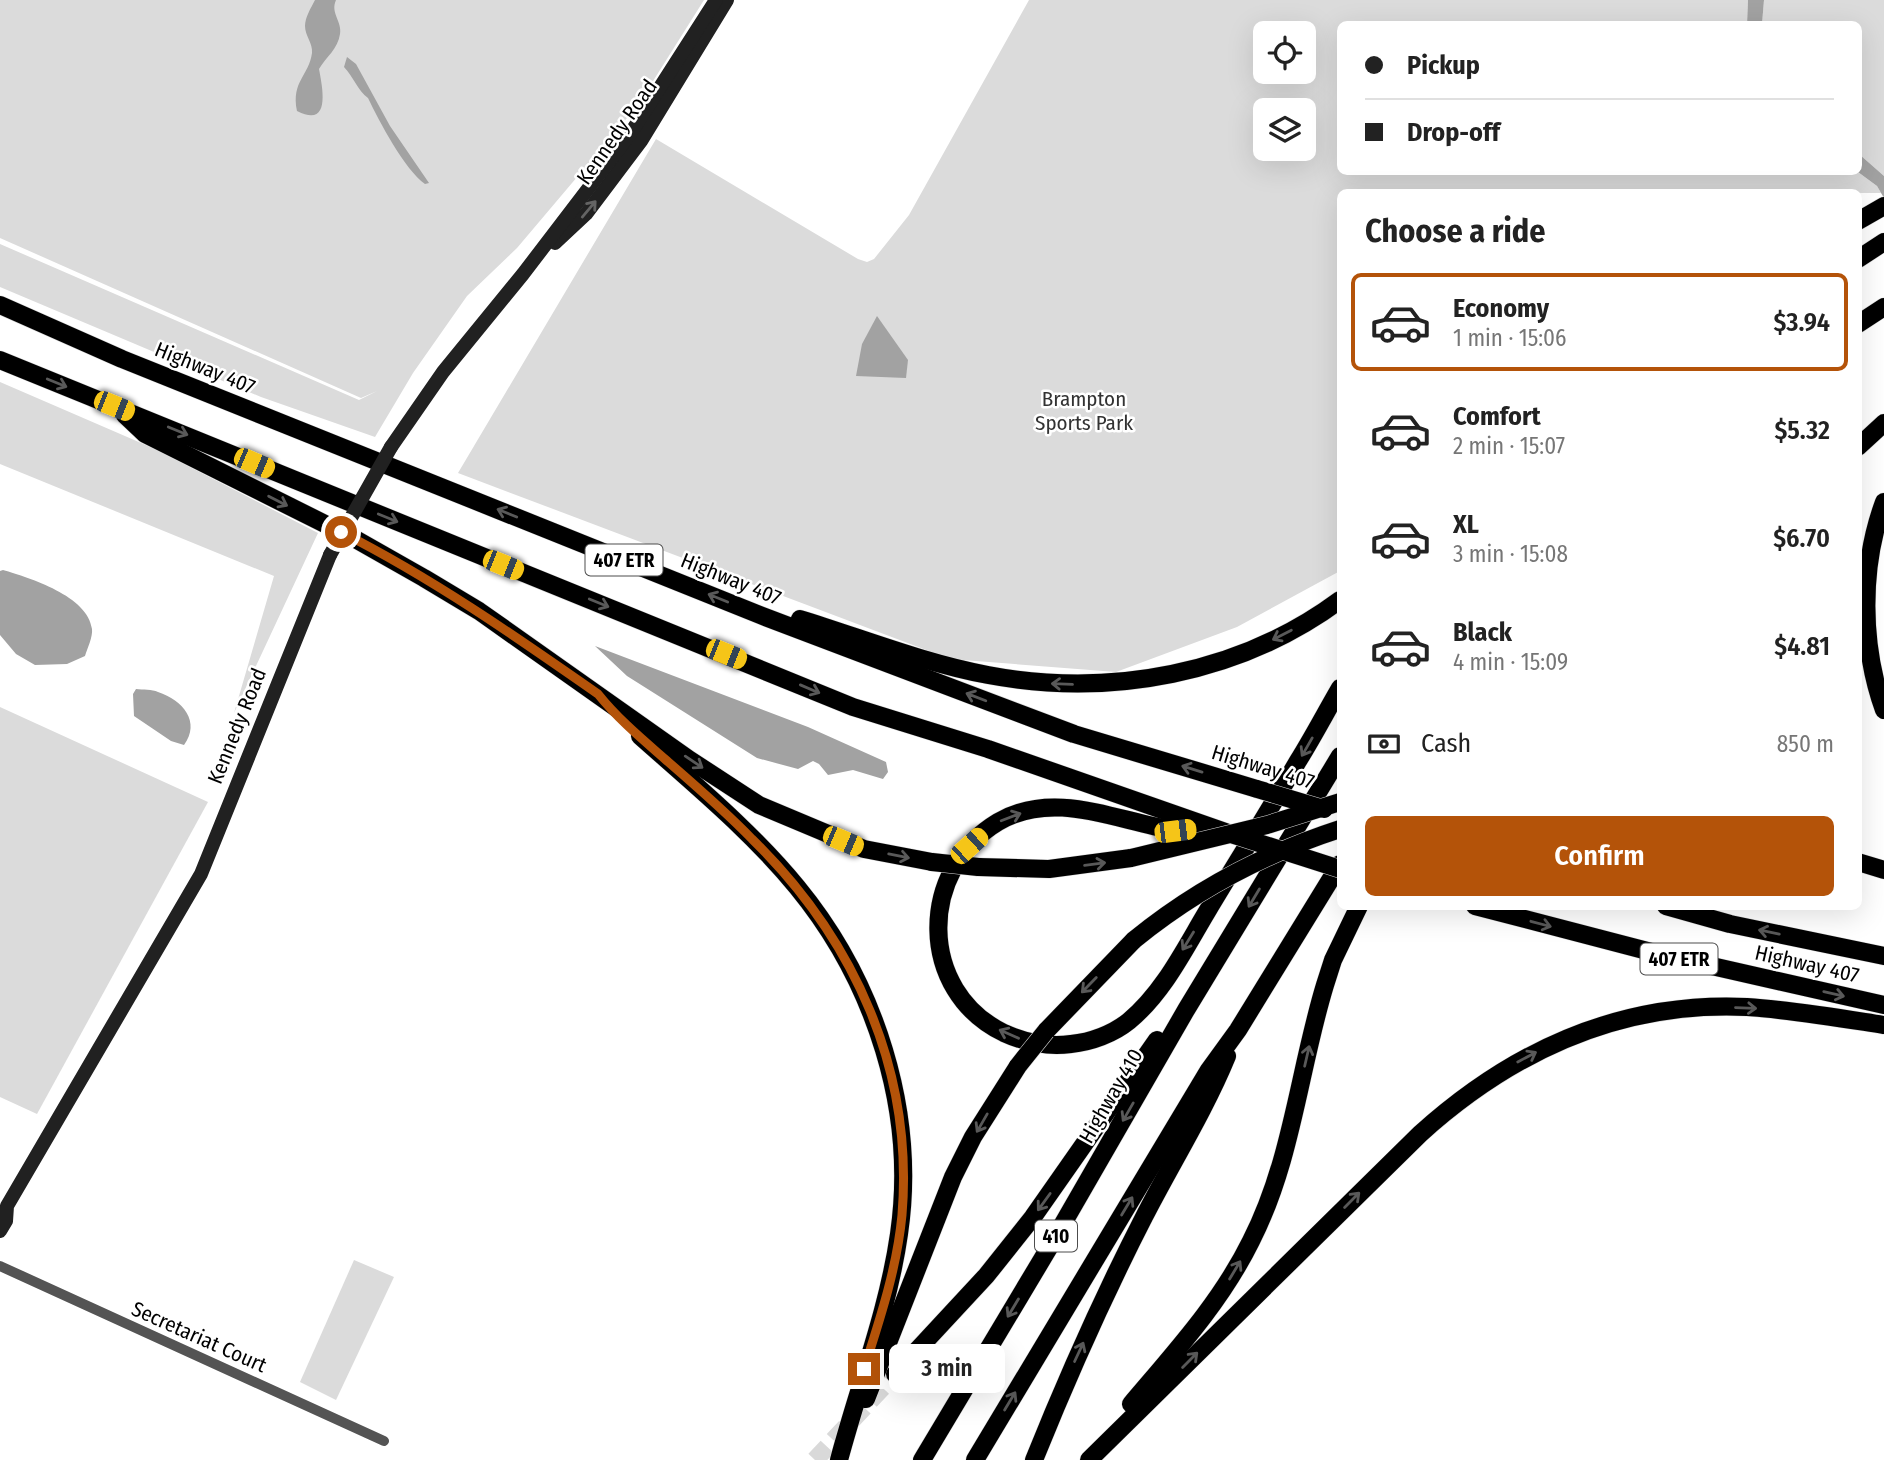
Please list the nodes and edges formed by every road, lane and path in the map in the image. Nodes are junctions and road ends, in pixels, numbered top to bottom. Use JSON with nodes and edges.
{"nodes":[{"id":1,"x":716,"y":0,"type":"edge"},
{"id":2,"x":727,"y":0,"type":"edge"},
{"id":3,"x":1884,"y":206,"type":"edge"},
{"id":4,"x":1862,"y":218,"type":"edge"},
{"id":5,"x":523,"y":274,"type":"junction"},
{"id":6,"x":0,"y":305,"type":"edge"},
{"id":7,"x":1884,"y":307,"type":"edge"},
{"id":8,"x":1862,"y":321,"type":"edge"},
{"id":9,"x":0,"y":360,"type":"edge"},
{"id":10,"x":114,"y":406,"type":"junction"},
{"id":11,"x":1884,"y":423,"type":"edge"},
{"id":12,"x":1862,"y":443,"type":"edge"},
{"id":13,"x":1884,"y":502,"type":"edge"},
{"id":14,"x":1337,"y":602,"type":"edge"},
{"id":15,"x":760,"y":615,"type":"junction"},
{"id":16,"x":1337,"y":693,"type":"edge"},
{"id":17,"x":598,"y":694,"type":"junction"},
{"id":18,"x":1884,"y":710,"type":"edge"},
{"id":19,"x":1337,"y":761,"type":"edge"},
{"id":20,"x":1337,"y":803,"type":"edge"},
{"id":21,"x":1337,"y":813,"type":"edge"},
{"id":22,"x":1210,"y":827,"type":"junction"},
{"id":23,"x":1337,"y":830,"type":"edge"},
{"id":24,"x":1862,"y":863,"type":"edge"},
{"id":25,"x":1337,"y":865,"type":"edge"},
{"id":26,"x":1884,"y":870,"type":"edge"},
{"id":27,"x":1337,"y":871,"type":"edge"},
{"id":28,"x":1357,"y":910,"type":"edge"},
{"id":29,"x":1490,"y":910,"type":"edge"},
{"id":30,"x":1680,"y":910,"type":"edge"},
{"id":31,"x":1884,"y":956,"type":"edge"},
{"id":32,"x":1884,"y":1005,"type":"edge"},
{"id":33,"x":1186,"y":1010,"type":"junction"},
{"id":34,"x":1884,"y":1025,"type":"edge"},
{"id":35,"x":1238,"y":1030,"type":"junction"},
{"id":36,"x":4,"y":1209,"type":"edge"},
{"id":37,"x":0,"y":1231,"type":"edge"},
{"id":38,"x":0,"y":1266,"type":"edge"},
{"id":39,"x":895,"y":1374,"type":"tunnel mouth"},
{"id":40,"x":384,"y":1441,"type":"dead end"},
{"id":41,"x":839,"y":1460,"type":"edge"},
{"id":42,"x":922,"y":1460,"type":"edge"},
{"id":43,"x":975,"y":1460,"type":"edge"},
{"id":44,"x":1034,"y":1460,"type":"edge"},
{"id":45,"x":1089,"y":1460,"type":"edge"}],
"edges":[{"from":1,"to":5,"type":"main road","name":"Kennedy Road"},
{"from":5,"to":2,"type":"main road","name":"Kennedy Road","one_way":true},
{"from":3,"to":4,"type":"highway"},
{"from":5,"to":36,"type":"main road","name":"Kennedy Road","bridge":true},
{"from":15,"to":6,"type":"highway","name":"Highway 407","number":"407 ETR","one_way":true},
{"from":7,"to":8,"type":"highway"},
{"from":9,"to":10,"type":"highway","number":"407 ETR","one_way":true},
{"from":10,"to":17,"type":"highway","one_way":true},
{"from":10,"to":22,"type":"highway","number":"407 ETR","one_way":true},
{"from":11,"to":12,"type":"highway"},
{"from":13,"to":18,"type":"highway"},
{"from":14,"to":15,"type":"highway","one_way":true},
{"from":21,"to":15,"type":"highway","name":"Highway 407","number":"407 ETR","one_way":true,"bridge":true},
{"from":16,"to":22,"type":"highway","one_way":true},
{"from":17,"to":20,"type":"highway","one_way":true,"bridge":true},
{"from":17,"to":41,"type":"highway"},
{"from":19,"to":33,"type":"highway","name":"Highway 410","number":"410","one_way":true},
{"from":22,"to":25,"type":"highway","number":"407 ETR","bridge":true},
{"from":23,"to":41,"type":"highway","one_way":true,"bridge":true},
{"from":24,"to":26,"type":"highway"},
{"from":27,"to":35,"type":"highway","number":"410"},
{"from":45,"to":28,"type":"highway","one_way":true},
{"from":29,"to":32,"type":"highway","name":"Highway 407","number":"407 ETR","one_way":true},
{"from":31,"to":30,"type":"highway","name":"Highway 407","number":"407 ETR","one_way":true},
{"from":33,"to":39,"type":"highway","one_way":true},
{"from":33,"to":42,"type":"highway","name":"Highway 410","number":"410","one_way":true},
{"from":45,"to":34,"type":"highway","one_way":true},
{"from":43,"to":35,"type":"highway","number":"410","one_way":true},
{"from":44,"to":35,"type":"highway","one_way":true},
{"from":36,"to":37,"type":"main road","name":"Kennedy Road"},
{"from":38,"to":40,"type":"street","name":"Secretariat Court"}]}
